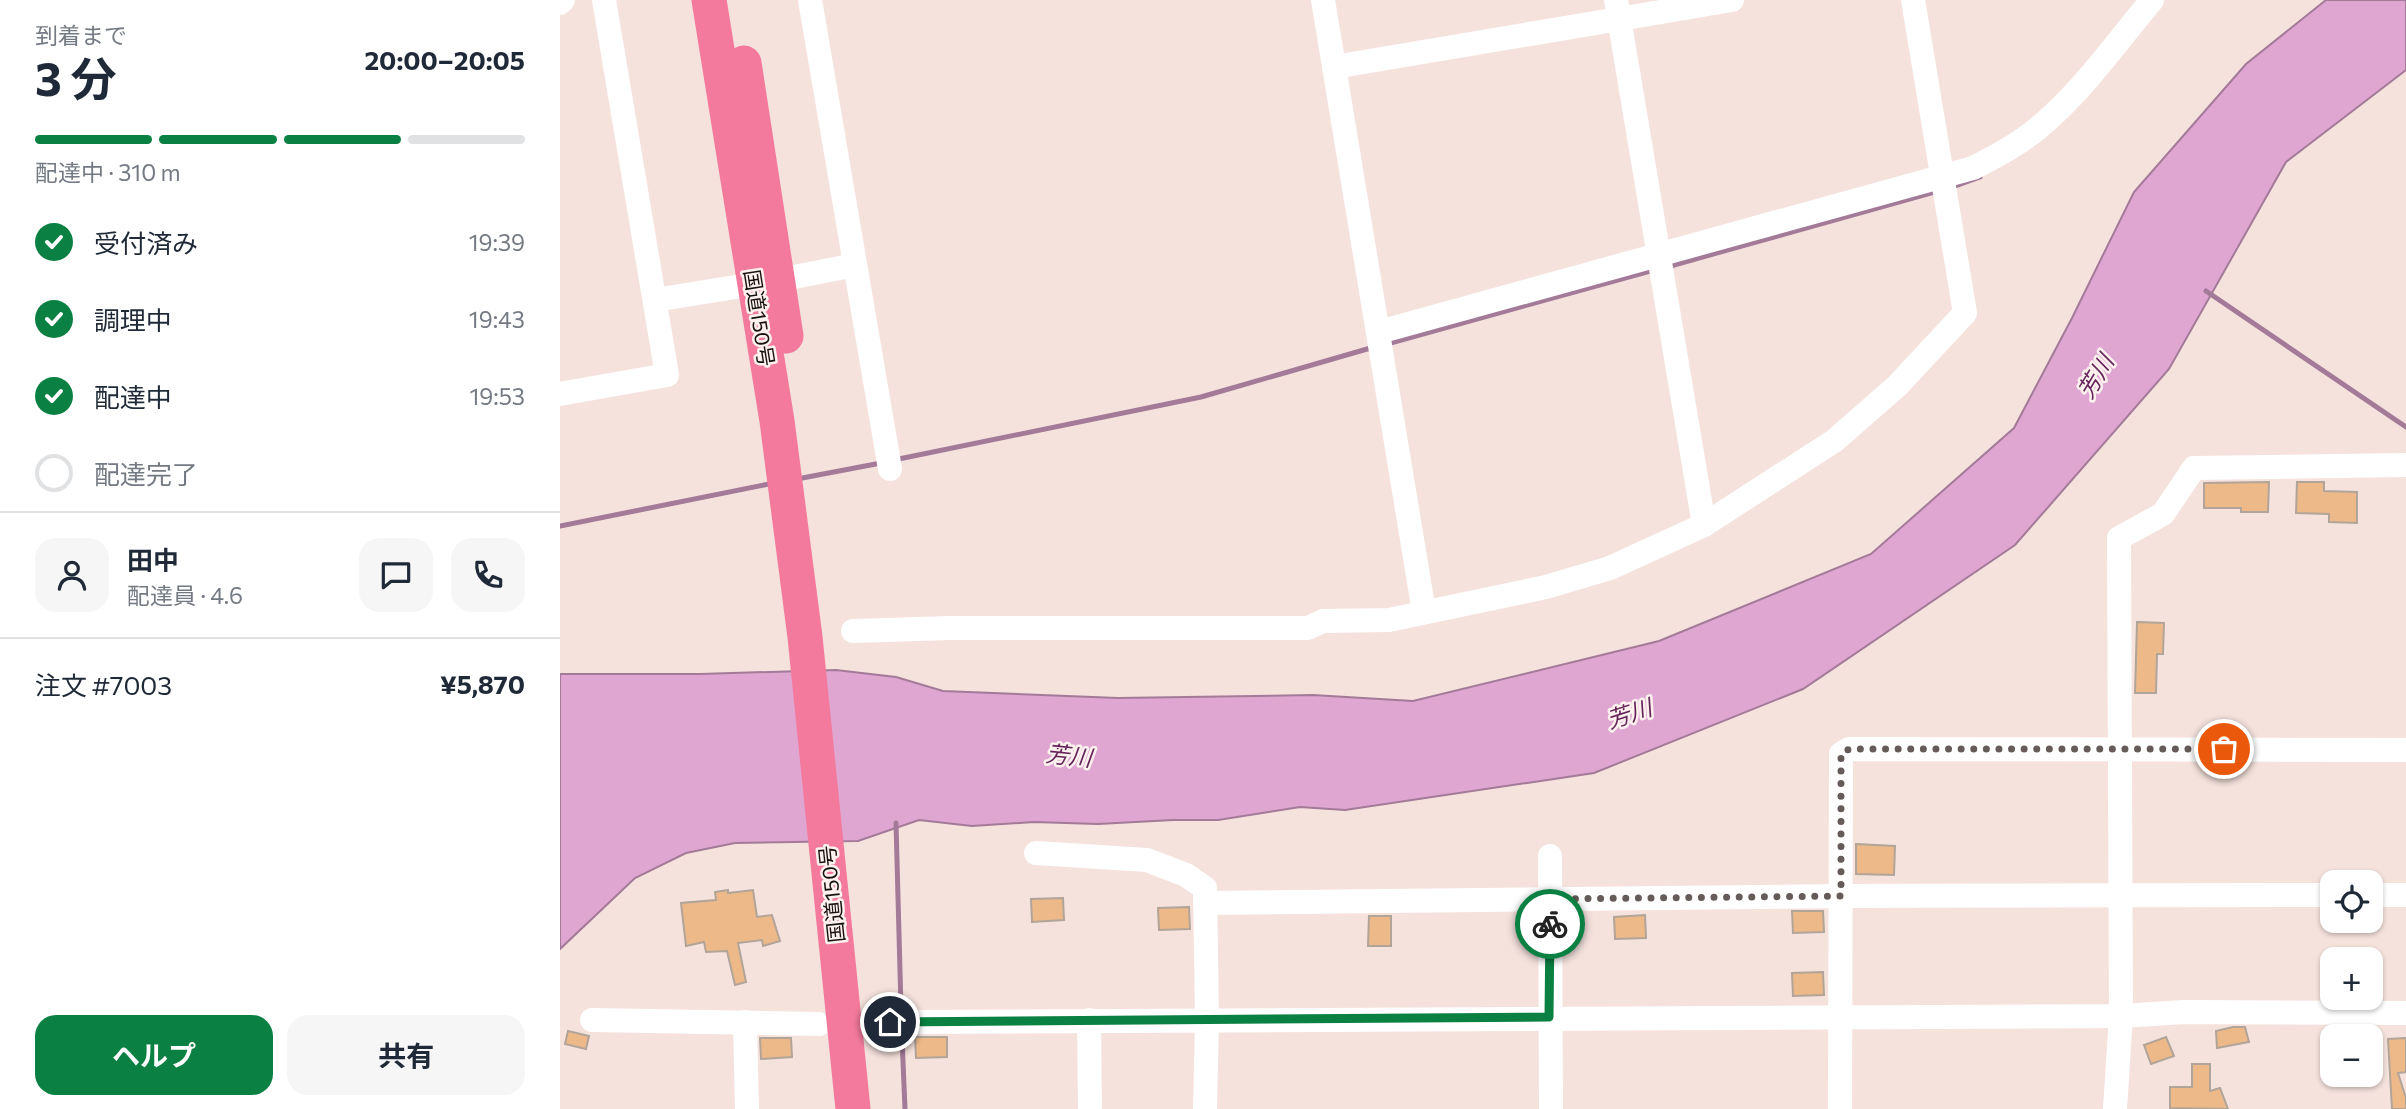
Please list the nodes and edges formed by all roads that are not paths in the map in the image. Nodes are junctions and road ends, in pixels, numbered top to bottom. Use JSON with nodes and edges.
{"nodes":[{"id":1,"x":604,"y":0,"type":"edge"},
{"id":2,"x":709,"y":0,"type":"edge"},
{"id":3,"x":734,"y":0,"type":"edge"},
{"id":4,"x":810,"y":0,"type":"edge"},
{"id":5,"x":1323,"y":0,"type":"edge"},
{"id":6,"x":1732,"y":0,"type":"edge"},
{"id":7,"x":1913,"y":0,"type":"edge"},
{"id":8,"x":2152,"y":0,"type":"edge"},
{"id":9,"x":1617,"y":10,"type":"edge"},
{"id":10,"x":1334,"y":67,"type":"junction"},
{"id":11,"x":1944,"y":185,"type":"junction"},
{"id":12,"x":1661,"y":264,"type":"junction"},
{"id":13,"x":855,"y":265,"type":"junction"},
{"id":14,"x":767,"y":282,"type":"junction"},
{"id":15,"x":655,"y":300,"type":"junction"},
{"id":16,"x":1380,"y":341,"type":"junction"},
{"id":17,"x":560,"y":394,"type":"edge"},
{"id":18,"x":889,"y":459,"type":"dead end"},
{"id":19,"x":2406,"y":465,"type":"edge"},
{"id":20,"x":1704,"y":525,"type":"junction"},
{"id":21,"x":1424,"y":612,"type":"junction"},
{"id":22,"x":853,"y":631,"type":"dead end"},
{"id":23,"x":2120,"y":749,"type":"junction"},
{"id":24,"x":2406,"y":750,"type":"edge"},
{"id":25,"x":1036,"y":853,"type":"dead end"},
{"id":26,"x":1550,"y":856,"type":"dead end"},
{"id":27,"x":2119,"y":895,"type":"junction"},
{"id":28,"x":2320,"y":895,"type":"edge"},
{"id":29,"x":2383,"y":895,"type":"edge"},
{"id":30,"x":2406,"y":895,"type":"edge"},
{"id":31,"x":1841,"y":896,"type":"junction"},
{"id":32,"x":1550,"y":899,"type":"junction"},
{"id":33,"x":1205,"y":903,"type":"junction"},
{"id":34,"x":2406,"y":1013,"type":"edge"},
{"id":35,"x":1840,"y":1016,"type":"junction"},
{"id":36,"x":2121,"y":1016,"type":"junction"},
{"id":37,"x":1549,"y":1017,"type":"junction"},
{"id":38,"x":1207,"y":1019,"type":"junction"},
{"id":39,"x":592,"y":1020,"type":"dead end"},
{"id":40,"x":1089,"y":1020,"type":"junction"},
{"id":41,"x":745,"y":1022,"type":"junction"},
{"id":42,"x":890,"y":1022,"type":"tunnel mouth"},
{"id":43,"x":819,"y":1024,"type":"tunnel mouth"},
{"id":44,"x":747,"y":1109,"type":"edge"},
{"id":45,"x":853,"y":1109,"type":"edge"},
{"id":46,"x":1090,"y":1109,"type":"edge"},
{"id":47,"x":1205,"y":1109,"type":"edge"},
{"id":48,"x":1551,"y":1109,"type":"edge"},
{"id":49,"x":1840,"y":1109,"type":"edge"},
{"id":50,"x":2115,"y":1109,"type":"edge"}],
"edges":[{"from":1,"to":15,"type":"street"},
{"from":2,"to":14,"type":"highway","name":"国道150号"},
{"from":3,"to":14,"type":"highway","name":"国道150号"},
{"from":4,"to":13,"type":"street"},
{"from":5,"to":10,"type":"street"},
{"from":6,"to":9,"type":"street"},
{"from":7,"to":11,"type":"street"},
{"from":8,"to":11,"type":"street"},
{"from":9,"to":10,"type":"street"},
{"from":9,"to":12,"type":"street"},
{"from":10,"to":16,"type":"street"},
{"from":11,"to":12,"type":"street"},
{"from":11,"to":20,"type":"street"},
{"from":12,"to":16,"type":"street"},
{"from":12,"to":20,"type":"street"},
{"from":13,"to":14,"type":"street"},
{"from":13,"to":18,"type":"street"},
{"from":14,"to":15,"type":"street"},
{"from":14,"to":45,"type":"highway","name":"国道150号"},
{"from":15,"to":17,"type":"street"},
{"from":16,"to":21,"type":"street"},
{"from":19,"to":23,"type":"street"},
{"from":20,"to":21,"type":"street"},
{"from":21,"to":22,"type":"street"},
{"from":23,"to":24,"type":"street"},
{"from":23,"to":27,"type":"street"},
{"from":23,"to":31,"type":"street"},
{"from":25,"to":33,"type":"street"},
{"from":26,"to":32,"type":"street"},
{"from":27,"to":28,"type":"street"},
{"from":27,"to":31,"type":"street"},
{"from":27,"to":36,"type":"street"},
{"from":29,"to":30,"type":"street"},
{"from":31,"to":32,"type":"street"},
{"from":31,"to":35,"type":"street"},
{"from":32,"to":33,"type":"street"},
{"from":32,"to":37,"type":"street"},
{"from":33,"to":38,"type":"street"},
{"from":34,"to":36,"type":"street"},
{"from":35,"to":36,"type":"street"},
{"from":35,"to":37,"type":"street"},
{"from":35,"to":49,"type":"street"},
{"from":36,"to":50,"type":"street"},
{"from":37,"to":38,"type":"street"},
{"from":37,"to":48,"type":"street"},
{"from":38,"to":40,"type":"street"},
{"from":38,"to":47,"type":"street"},
{"from":39,"to":41,"type":"street"},
{"from":40,"to":42,"type":"street"},
{"from":40,"to":46,"type":"street"},
{"from":41,"to":43,"type":"street"},
{"from":41,"to":44,"type":"street"}]}
